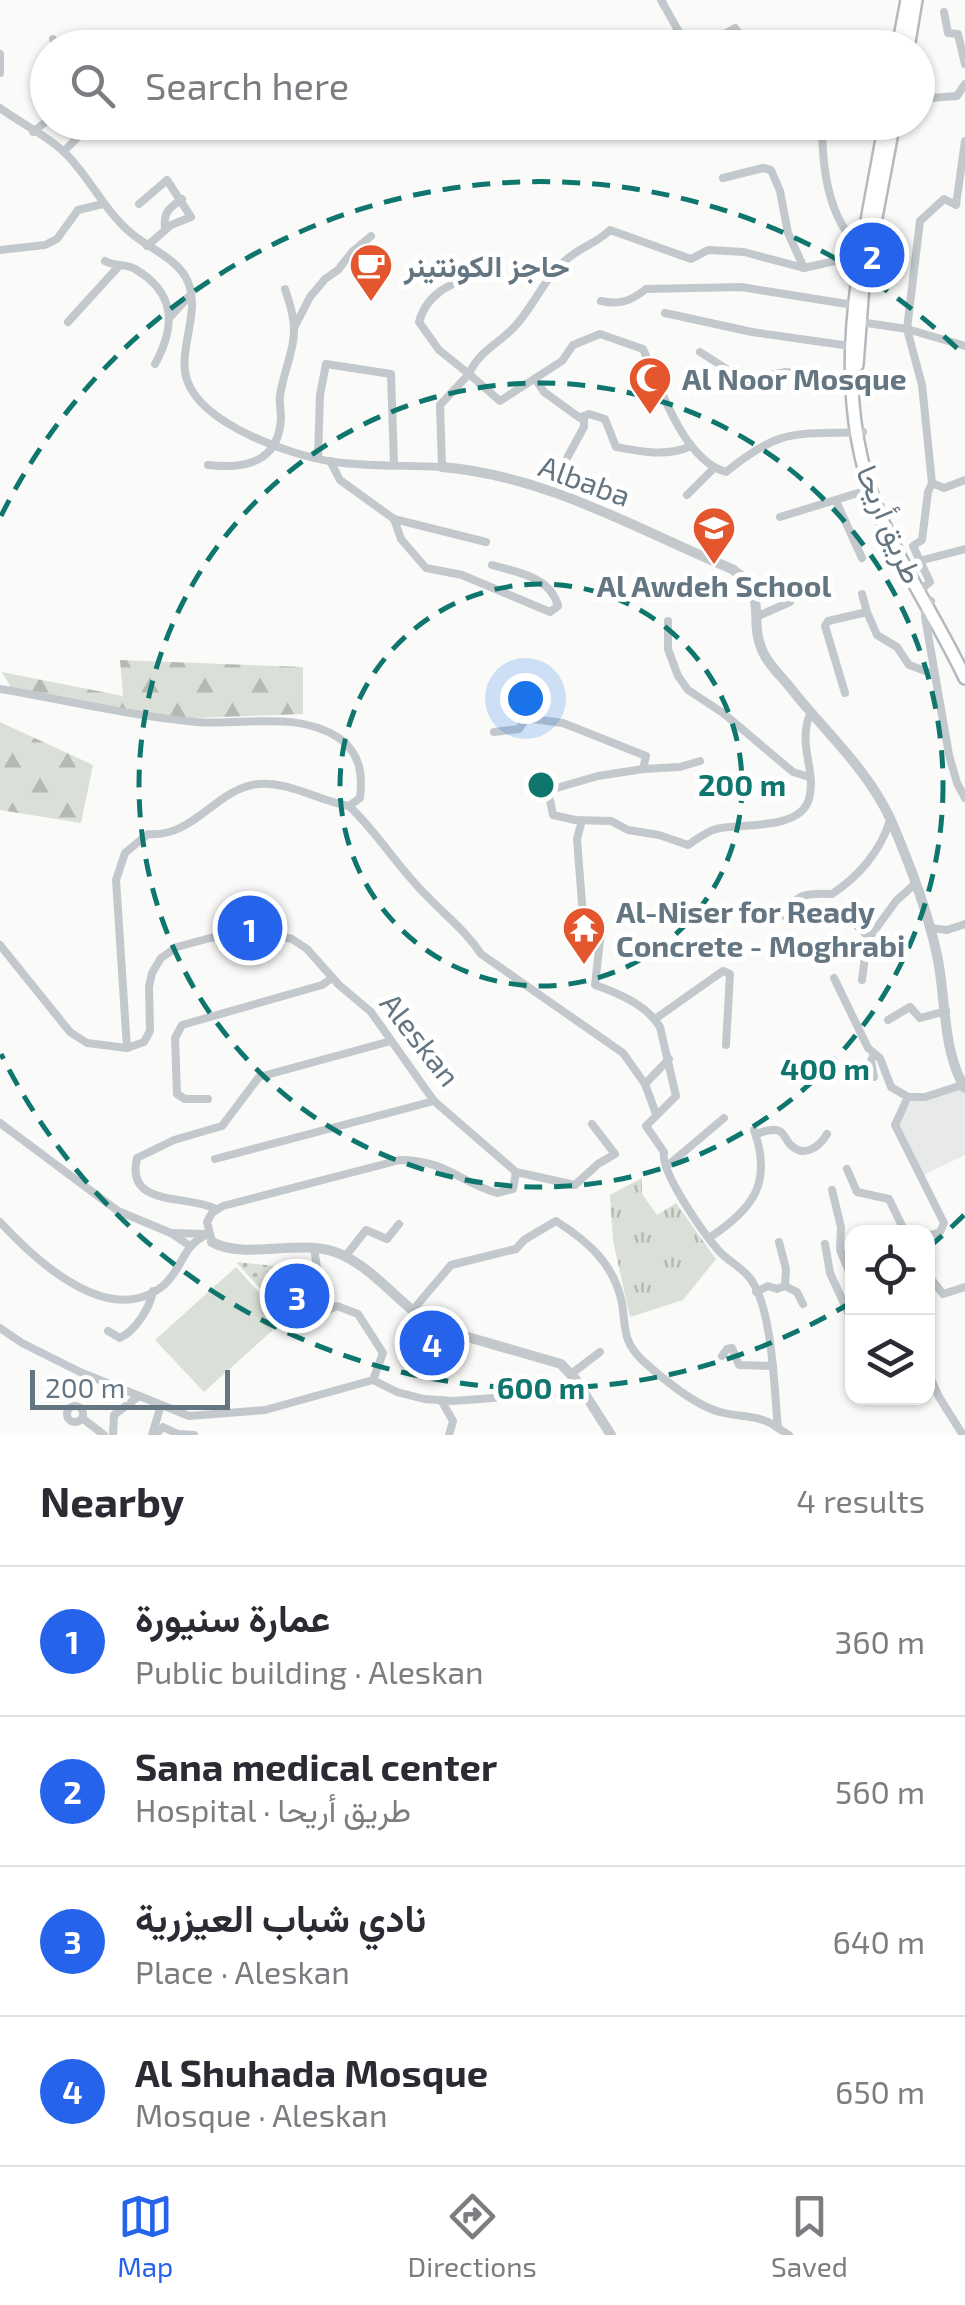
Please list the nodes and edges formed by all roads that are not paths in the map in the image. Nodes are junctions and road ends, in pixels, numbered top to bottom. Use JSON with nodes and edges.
{"nodes":[{"id":1,"x":661,"y":0,"type":"edge"},
{"id":2,"x":907,"y":0,"type":"edge"},
{"id":3,"x":916,"y":0,"type":"edge"},
{"id":4,"x":944,"y":12,"type":"dead end"},
{"id":5,"x":678,"y":30,"type":"edge"},
{"id":6,"x":901,"y":30,"type":"edge"},
{"id":7,"x":911,"y":30,"type":"edge"},
{"id":8,"x":0,"y":54,"type":"edge"},
{"id":9,"x":965,"y":64,"type":"edge"},
{"id":10,"x":0,"y":73,"type":"edge"},
{"id":11,"x":965,"y":84,"type":"edge"},
{"id":12,"x":935,"y":98,"type":"edge"},
{"id":13,"x":0,"y":108,"type":"edge"},
{"id":14,"x":30,"y":130,"type":"edge"},
{"id":15,"x":46,"y":140,"type":"edge"},
{"id":16,"x":75,"y":140,"type":"edge"},
{"id":17,"x":822,"y":140,"type":"edge"},
{"id":18,"x":882,"y":140,"type":"edge"},
{"id":19,"x":891,"y":140,"type":"edge"},
{"id":20,"x":965,"y":141,"type":"edge"},
{"id":21,"x":64,"y":151,"type":"junction"},
{"id":22,"x":723,"y":178,"type":"dead end"},
{"id":23,"x":182,"y":198,"type":"junction"},
{"id":24,"x":102,"y":204,"type":"junction"},
{"id":25,"x":139,"y":204,"type":"dead end"},
{"id":26,"x":166,"y":229,"type":"junction"},
{"id":27,"x":371,"y":236,"type":"dead end"},
{"id":28,"x":147,"y":246,"type":"junction"},
{"id":29,"x":0,"y":250,"type":"edge"},
{"id":30,"x":861,"y":252,"type":"junction"},
{"id":31,"x":105,"y":262,"type":"dead end"},
{"id":32,"x":118,"y":266,"type":"junction"},
{"id":33,"x":804,"y":268,"type":"junction"},
{"id":34,"x":476,"y":274,"type":"dead end"},
{"id":35,"x":285,"y":289,"type":"dead end"},
{"id":36,"x":191,"y":294,"type":"junction"},
{"id":37,"x":601,"y":301,"type":"dead end"},
{"id":38,"x":853,"y":305,"type":"junction"},
{"id":39,"x":665,"y":314,"type":"dead end"},
{"id":40,"x":171,"y":316,"type":"junction"},
{"id":41,"x":68,"y":322,"type":"dead end"},
{"id":42,"x":860,"y":322,"type":"junction"},
{"id":43,"x":294,"y":328,"type":"junction"},
{"id":44,"x":907,"y":330,"type":"junction"},
{"id":45,"x":850,"y":346,"type":"junction"},
{"id":46,"x":965,"y":346,"type":"edge"},
{"id":47,"x":700,"y":352,"type":"dead end"},
{"id":48,"x":155,"y":364,"type":"dead end"},
{"id":49,"x":468,"y":374,"type":"junction"},
{"id":50,"x":536,"y":380,"type":"junction"},
{"id":51,"x":851,"y":381,"type":"junction"},
{"id":52,"x":584,"y":416,"type":"junction"},
{"id":53,"x":859,"y":432,"type":"junction"},
{"id":54,"x":274,"y":443,"type":"junction"},
{"id":55,"x":691,"y":446,"type":"junction"},
{"id":56,"x":318,"y":458,"type":"junction"},
{"id":57,"x":567,"y":458,"type":"dead end"},
{"id":58,"x":330,"y":461,"type":"junction"},
{"id":59,"x":394,"y":464,"type":"junction"},
{"id":60,"x":208,"y":465,"type":"dead end"},
{"id":61,"x":442,"y":467,"type":"junction"},
{"id":62,"x":714,"y":468,"type":"junction"},
{"id":63,"x":965,"y":480,"type":"edge"},
{"id":64,"x":932,"y":483,"type":"junction"},
{"id":65,"x":870,"y":489,"type":"junction"},
{"id":66,"x":687,"y":495,"type":"dead end"},
{"id":67,"x":836,"y":501,"type":"junction"},
{"id":68,"x":780,"y":518,"type":"dead end"},
{"id":69,"x":394,"y":519,"type":"junction"},
{"id":70,"x":486,"y":542,"type":"dead end"},
{"id":71,"x":965,"y":549,"type":"edge"},
{"id":72,"x":862,"y":558,"type":"dead end"},
{"id":73,"x":919,"y":561,"type":"junction"},
{"id":74,"x":492,"y":565,"type":"dead end"},
{"id":75,"x":924,"y":587,"type":"junction"},
{"id":76,"x":862,"y":594,"type":"dead end"},
{"id":77,"x":790,"y":602,"type":"dead end"},
{"id":78,"x":929,"y":603,"type":"junction"},
{"id":79,"x":867,"y":612,"type":"junction"},
{"id":80,"x":756,"y":617,"type":"junction"},
{"id":81,"x":668,"y":622,"type":"dead end"},
{"id":82,"x":965,"y":666,"type":"edge"},
{"id":83,"x":934,"y":674,"type":"junction"},
{"id":84,"x":965,"y":678,"type":"edge"},
{"id":85,"x":0,"y":689,"type":"edge"},
{"id":86,"x":845,"y":693,"type":"dead end"},
{"id":87,"x":810,"y":714,"type":"junction"},
{"id":88,"x":494,"y":732,"type":"dead end"},
{"id":89,"x":700,"y":761,"type":"dead end"},
{"id":90,"x":643,"y":768,"type":"junction"},
{"id":91,"x":809,"y":776,"type":"junction"},
{"id":92,"x":965,"y":798,"type":"edge"},
{"id":93,"x":348,"y":806,"type":"junction"},
{"id":94,"x":890,"y":819,"type":"junction"},
{"id":95,"x":582,"y":820,"type":"junction"},
{"id":96,"x":916,"y":884,"type":"junction"},
{"id":97,"x":786,"y":917,"type":"dead end"},
{"id":98,"x":850,"y":919,"type":"dead end"},
{"id":99,"x":965,"y":924,"type":"edge"},
{"id":100,"x":930,"y":928,"type":"junction"},
{"id":101,"x":869,"y":937,"type":"junction"},
{"id":102,"x":0,"y":945,"type":"edge"},
{"id":103,"x":332,"y":978,"type":"junction"},
{"id":104,"x":834,"y":978,"type":"dead end"},
{"id":105,"x":862,"y":980,"type":"dead end"},
{"id":106,"x":946,"y":1011,"type":"junction"},
{"id":107,"x":655,"y":1019,"type":"junction"},
{"id":108,"x":888,"y":1020,"type":"dead end"},
{"id":109,"x":390,"y":1041,"type":"junction"},
{"id":110,"x":726,"y":1045,"type":"dead end"},
{"id":111,"x":127,"y":1048,"type":"junction"},
{"id":112,"x":874,"y":1054,"type":"junction"},
{"id":113,"x":668,"y":1059,"type":"junction"},
{"id":114,"x":874,"y":1078,"type":"dead end"},
{"id":115,"x":645,"y":1084,"type":"junction"},
{"id":116,"x":964,"y":1086,"type":"edge"},
{"id":117,"x":208,"y":1098,"type":"dead end"},
{"id":118,"x":908,"y":1098,"type":"junction"},
{"id":119,"x":434,"y":1101,"type":"junction"},
{"id":120,"x":656,"y":1114,"type":"junction"},
{"id":121,"x":724,"y":1118,"type":"dead end"},
{"id":122,"x":0,"y":1122,"type":"edge"},
{"id":123,"x":592,"y":1124,"type":"dead end"},
{"id":124,"x":827,"y":1134,"type":"dead end"},
{"id":125,"x":215,"y":1159,"type":"dead end"},
{"id":126,"x":666,"y":1167,"type":"junction"},
{"id":127,"x":847,"y":1169,"type":"dead end"},
{"id":128,"x":516,"y":1172,"type":"junction"},
{"id":129,"x":832,"y":1190,"type":"dead end"},
{"id":130,"x":216,"y":1210,"type":"junction"},
{"id":131,"x":0,"y":1222,"type":"edge"},
{"id":132,"x":398,"y":1224,"type":"dead end"},
{"id":133,"x":902,"y":1225,"type":"edge"},
{"id":134,"x":171,"y":1233,"type":"junction"},
{"id":135,"x":935,"y":1234,"type":"edge"},
{"id":136,"x":210,"y":1238,"type":"junction"},
{"id":137,"x":710,"y":1238,"type":"junction"},
{"id":138,"x":779,"y":1242,"type":"dead end"},
{"id":139,"x":825,"y":1244,"type":"dead end"},
{"id":140,"x":190,"y":1246,"type":"junction"},
{"id":141,"x":314,"y":1248,"type":"junction"},
{"id":142,"x":345,"y":1257,"type":"junction"},
{"id":143,"x":845,"y":1258,"type":"edge"},
{"id":144,"x":935,"y":1283,"type":"edge"},
{"id":145,"x":785,"y":1286,"type":"junction"},
{"id":146,"x":965,"y":1287,"type":"edge"},
{"id":147,"x":153,"y":1291,"type":"junction"},
{"id":148,"x":756,"y":1292,"type":"junction"},
{"id":149,"x":803,"y":1304,"type":"dead end"},
{"id":150,"x":412,"y":1311,"type":"junction"},
{"id":151,"x":848,"y":1315,"type":"edge"},
{"id":152,"x":0,"y":1328,"type":"edge"},
{"id":153,"x":108,"y":1331,"type":"dead end"},
{"id":154,"x":600,"y":1352,"type":"dead end"},
{"id":155,"x":722,"y":1356,"type":"dead end"},
{"id":156,"x":773,"y":1366,"type":"junction"},
{"id":157,"x":572,"y":1376,"type":"junction"},
{"id":158,"x":373,"y":1380,"type":"junction"},
{"id":159,"x":935,"y":1384,"type":"edge"},
{"id":160,"x":139,"y":1396,"type":"junction"},
{"id":161,"x":441,"y":1400,"type":"junction"},
{"id":162,"x":161,"y":1406,"type":"junction"},
{"id":163,"x":82,"y":1418,"type":"dead end"},
{"id":164,"x":778,"y":1428,"type":"junction"},
{"id":165,"x":104,"y":1435,"type":"edge"},
{"id":166,"x":112,"y":1435,"type":"edge"},
{"id":167,"x":153,"y":1435,"type":"edge"},
{"id":168,"x":194,"y":1435,"type":"edge"},
{"id":169,"x":449,"y":1435,"type":"edge"},
{"id":170,"x":611,"y":1435,"type":"edge"},
{"id":171,"x":789,"y":1435,"type":"edge"},
{"id":172,"x":964,"y":1435,"type":"edge"}],
"edges":[{"from":1,"to":5,"type":"street"},
{"from":2,"to":6,"type":"main road"},
{"from":3,"to":7,"type":"main road"},
{"from":4,"to":9,"type":"street"},
{"from":8,"to":10,"type":"street"},
{"from":11,"to":12,"type":"street"},
{"from":13,"to":14,"type":"street"},
{"from":15,"to":21,"type":"street"},
{"from":16,"to":21,"type":"street"},
{"from":17,"to":30,"type":"street"},
{"from":18,"to":30,"type":"main road","name":"طريق أريحا"},
{"from":19,"to":42,"type":"main road","name":"طريق أريحا"},
{"from":20,"to":44,"type":"street"},
{"from":21,"to":24,"type":"street"},
{"from":22,"to":33,"type":"street"},
{"from":23,"to":25,"type":"street"},
{"from":23,"to":26,"type":"street"},
{"from":23,"to":26,"type":"street"},
{"from":24,"to":28,"type":"street"},
{"from":24,"to":29,"type":"street"},
{"from":26,"to":28,"type":"street"},
{"from":27,"to":43,"type":"street"},
{"from":28,"to":36,"type":"street"},
{"from":30,"to":33,"type":"street"},
{"from":30,"to":38,"type":"main road","name":"طريق أريحا"},
{"from":31,"to":32,"type":"street"},
{"from":32,"to":40,"type":"street"},
{"from":32,"to":41,"type":"street"},
{"from":33,"to":49,"type":"street"},
{"from":34,"to":49,"type":"street"},
{"from":35,"to":43,"type":"street"},
{"from":36,"to":40,"type":"street"},
{"from":36,"to":54,"type":"street"},
{"from":37,"to":38,"type":"street"},
{"from":38,"to":45,"type":"main road","name":"طريق أريحا"},
{"from":39,"to":45,"type":"street"},
{"from":40,"to":48,"type":"street"},
{"from":42,"to":44,"type":"street"},
{"from":42,"to":53,"type":"main road","name":"طريق أريحا"},
{"from":43,"to":54,"type":"street"},
{"from":44,"to":46,"type":"street"},
{"from":44,"to":64,"type":"street"},
{"from":45,"to":51,"type":"main road","name":"طريق أريحا"},
{"from":47,"to":51,"type":"street"},
{"from":49,"to":50,"type":"street"},
{"from":49,"to":61,"type":"street"},
{"from":50,"to":52,"type":"street"},
{"from":50,"to":55,"type":"street"},
{"from":51,"to":53,"type":"main road","name":"طريق أريحا"},
{"from":52,"to":55,"type":"street"},
{"from":52,"to":57,"type":"street"},
{"from":53,"to":62,"type":"street"},
{"from":53,"to":65,"type":"main road","name":"طريق أريحا"},
{"from":53,"to":75,"type":"main road","name":"طريق أريحا"},
{"from":54,"to":56,"type":"street"},
{"from":54,"to":60,"type":"street"},
{"from":55,"to":62,"type":"street"},
{"from":56,"to":58,"type":"street"},
{"from":56,"to":59,"type":"street"},
{"from":58,"to":59,"type":"street"},
{"from":58,"to":69,"type":"street"},
{"from":59,"to":61,"type":"street"},
{"from":61,"to":80,"type":"street","name":"Albaba"},
{"from":62,"to":66,"type":"street"},
{"from":63,"to":64,"type":"street"},
{"from":64,"to":73,"type":"street"},
{"from":65,"to":67,"type":"street"},
{"from":65,"to":78,"type":"main road","name":"طريق أريحا"},
{"from":67,"to":68,"type":"street"},
{"from":67,"to":72,"type":"street"},
{"from":69,"to":70,"type":"street"},
{"from":69,"to":74,"type":"street"},
{"from":71,"to":73,"type":"street"},
{"from":73,"to":75,"type":"street"},
{"from":75,"to":78,"type":"main road","name":"طريق أريحا"},
{"from":76,"to":79,"type":"street"},
{"from":77,"to":80,"type":"street"},
{"from":78,"to":82,"type":"main road","name":"طريق أريحا"},
{"from":78,"to":83,"type":"street"},
{"from":78,"to":84,"type":"main road","name":"طريق أريحا"},
{"from":79,"to":83,"type":"street"},
{"from":79,"to":86,"type":"street"},
{"from":80,"to":87,"type":"street","name":"Albaba"},
{"from":81,"to":91,"type":"street"},
{"from":83,"to":92,"type":"street"},
{"from":85,"to":93,"type":"street"},
{"from":87,"to":91,"type":"street"},
{"from":87,"to":94,"type":"street","name":"Albaba"},
{"from":88,"to":90,"type":"street"},
{"from":89,"to":90,"type":"street"},
{"from":90,"to":95,"type":"street"},
{"from":91,"to":95,"type":"street"},
{"from":93,"to":111,"type":"street"},
{"from":93,"to":115,"type":"street"},
{"from":94,"to":96,"type":"street","name":"Albaba"},
{"from":94,"to":97,"type":"street"},
{"from":95,"to":107,"type":"street"},
{"from":96,"to":100,"type":"street","name":"Albaba"},
{"from":96,"to":101,"type":"street"},
{"from":98,"to":101,"type":"street"},
{"from":99,"to":100,"type":"street"},
{"from":100,"to":106,"type":"street","name":"Albaba"},
{"from":101,"to":105,"type":"street"},
{"from":102,"to":111,"type":"street"},
{"from":103,"to":109,"type":"street","name":"Aleskan"},
{"from":103,"to":111,"type":"street","name":"Aleskan"},
{"from":103,"to":117,"type":"street"},
{"from":104,"to":112,"type":"street"},
{"from":106,"to":108,"type":"street"},
{"from":106,"to":116,"type":"street","name":"Albaba"},
{"from":107,"to":110,"type":"street"},
{"from":107,"to":113,"type":"street"},
{"from":109,"to":119,"type":"street","name":"Aleskan"},
{"from":109,"to":130,"type":"street"},
{"from":112,"to":114,"type":"street"},
{"from":112,"to":118,"type":"street"},
{"from":113,"to":115,"type":"street"},
{"from":113,"to":120,"type":"street"},
{"from":115,"to":120,"type":"street"},
{"from":116,"to":118,"type":"street"},
{"from":118,"to":135,"type":"street"},
{"from":119,"to":125,"type":"street"},
{"from":119,"to":128,"type":"street","name":"Aleskan"},
{"from":120,"to":126,"type":"street"},
{"from":121,"to":126,"type":"street"},
{"from":122,"to":134,"type":"street"},
{"from":123,"to":128,"type":"street"},
{"from":124,"to":137,"type":"street"},
{"from":126,"to":137,"type":"street"},
{"from":127,"to":133,"type":"street"},
{"from":128,"to":130,"type":"street"},
{"from":129,"to":143,"type":"street"},
{"from":130,"to":136,"type":"street"},
{"from":131,"to":147,"type":"street"},
{"from":132,"to":142,"type":"street"},
{"from":134,"to":136,"type":"street"},
{"from":134,"to":140,"type":"street"},
{"from":136,"to":140,"type":"street"},
{"from":136,"to":141,"type":"street"},
{"from":137,"to":148,"type":"street"},
{"from":138,"to":145,"type":"street"},
{"from":139,"to":151,"type":"street"},
{"from":140,"to":147,"type":"street"},
{"from":141,"to":142,"type":"street"},
{"from":141,"to":158,"type":"street"},
{"from":142,"to":150,"type":"street"},
{"from":144,"to":146,"type":"street"},
{"from":145,"to":148,"type":"street"},
{"from":145,"to":149,"type":"street"},
{"from":147,"to":153,"type":"street"},
{"from":148,"to":156,"type":"street"},
{"from":150,"to":157,"type":"street"},
{"from":150,"to":164,"type":"street"},
{"from":152,"to":160,"type":"street"},
{"from":154,"to":157,"type":"street"},
{"from":155,"to":156,"type":"street"},
{"from":156,"to":164,"type":"street"},
{"from":157,"to":161,"type":"street"},
{"from":157,"to":170,"type":"street"},
{"from":158,"to":161,"type":"street"},
{"from":158,"to":162,"type":"street"},
{"from":159,"to":172,"type":"street"},
{"from":160,"to":162,"type":"street"},
{"from":160,"to":166,"type":"street"},
{"from":161,"to":169,"type":"street"},
{"from":162,"to":167,"type":"street"},
{"from":163,"to":165,"type":"street"},
{"from":164,"to":171,"type":"street"},
{"from":167,"to":168,"type":"street"}]}
